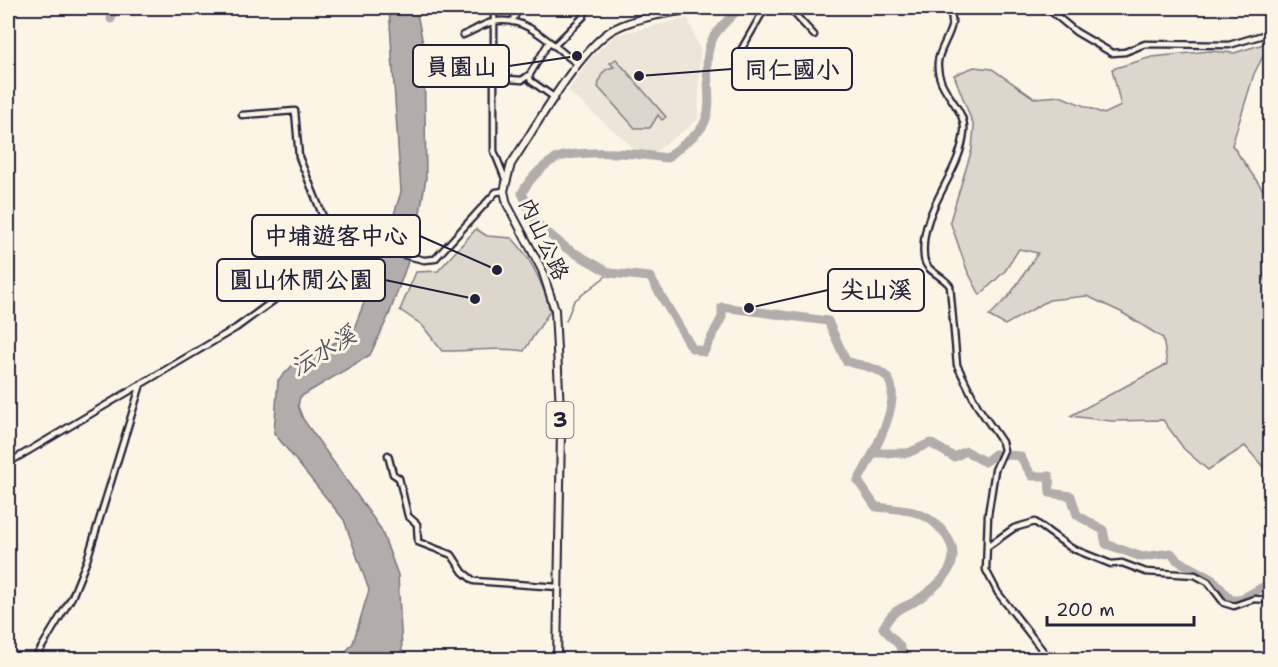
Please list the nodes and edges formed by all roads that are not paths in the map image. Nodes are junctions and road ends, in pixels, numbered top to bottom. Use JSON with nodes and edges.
{"nodes":[{"id":1,"x":494,"y":8,"type":"edge"},
{"id":2,"x":519,"y":8,"type":"edge"},
{"id":3,"x":578,"y":8,"type":"edge"},
{"id":4,"x":699,"y":8,"type":"edge"},
{"id":5,"x":765,"y":8,"type":"edge"},
{"id":6,"x":789,"y":8,"type":"edge"},
{"id":7,"x":956,"y":8,"type":"edge"},
{"id":8,"x":1047,"y":8,"type":"edge"},
{"id":9,"x":948,"y":9,"type":"edge"},
{"id":10,"x":494,"y":22,"type":"junction"},
{"id":11,"x":512,"y":22,"type":"junction"},
{"id":12,"x":1270,"y":33,"type":"edge"},
{"id":13,"x":463,"y":35,"type":"dead end"},
{"id":14,"x":814,"y":35,"type":"dead end"},
{"id":15,"x":552,"y":44,"type":"junction"},
{"id":16,"x":737,"y":57,"type":"dead end"},
{"id":17,"x":578,"y":64,"type":"junction"},
{"id":18,"x":529,"y":74,"type":"junction"},
{"id":19,"x":494,"y":78,"type":"junction"},
{"id":20,"x":555,"y":98,"type":"junction"},
{"id":21,"x":242,"y":115,"type":"dead end"},
{"id":22,"x":506,"y":181,"type":"junction"},
{"id":23,"x":504,"y":191,"type":"junction"},
{"id":24,"x":338,"y":245,"type":"junction"},
{"id":25,"x":141,"y":383,"type":"junction"},
{"id":26,"x":388,"y":455,"type":"dead end"},
{"id":27,"x":8,"y":463,"type":"edge"},
{"id":28,"x":987,"y":547,"type":"junction"},
{"id":29,"x":558,"y":586,"type":"junction"},
{"id":30,"x":1270,"y":600,"type":"edge"},
{"id":31,"x":34,"y":660,"type":"edge"},
{"id":32,"x":557,"y":660,"type":"edge"},
{"id":33,"x":1050,"y":660,"type":"edge"}],
"edges":[{"from":1,"to":10,"type":"street"},
{"from":2,"to":11,"type":"street"},
{"from":3,"to":15,"type":"street"},
{"from":4,"to":17,"type":"main road","name":"內山公路"},
{"from":5,"to":16,"type":"street"},
{"from":6,"to":14,"type":"street"},
{"from":7,"to":9,"type":"street"},
{"from":8,"to":12,"type":"street"},
{"from":9,"to":28,"type":"street"},
{"from":10,"to":11,"type":"street"},
{"from":10,"to":13,"type":"street"},
{"from":10,"to":19,"type":"street"},
{"from":11,"to":15,"type":"street"},
{"from":15,"to":17,"type":"street"},
{"from":15,"to":18,"type":"street"},
{"from":17,"to":20,"type":"main road","name":"內山公路"},
{"from":18,"to":19,"type":"street"},
{"from":18,"to":20,"type":"street"},
{"from":19,"to":22,"type":"street"},
{"from":20,"to":22,"type":"main road","name":"內山公路"},
{"from":21,"to":24,"type":"street"},
{"from":22,"to":23,"type":"main road","name":"內山公路"},
{"from":23,"to":24,"type":"street"},
{"from":23,"to":29,"type":"main road","name":"內山公路","number":"3"},
{"from":24,"to":25,"type":"street"},
{"from":25,"to":27,"type":"street"},
{"from":25,"to":31,"type":"street"},
{"from":26,"to":29,"type":"street"},
{"from":28,"to":30,"type":"street"},
{"from":28,"to":33,"type":"street"},
{"from":29,"to":32,"type":"main road","name":"內山公路","number":"3"}]}
